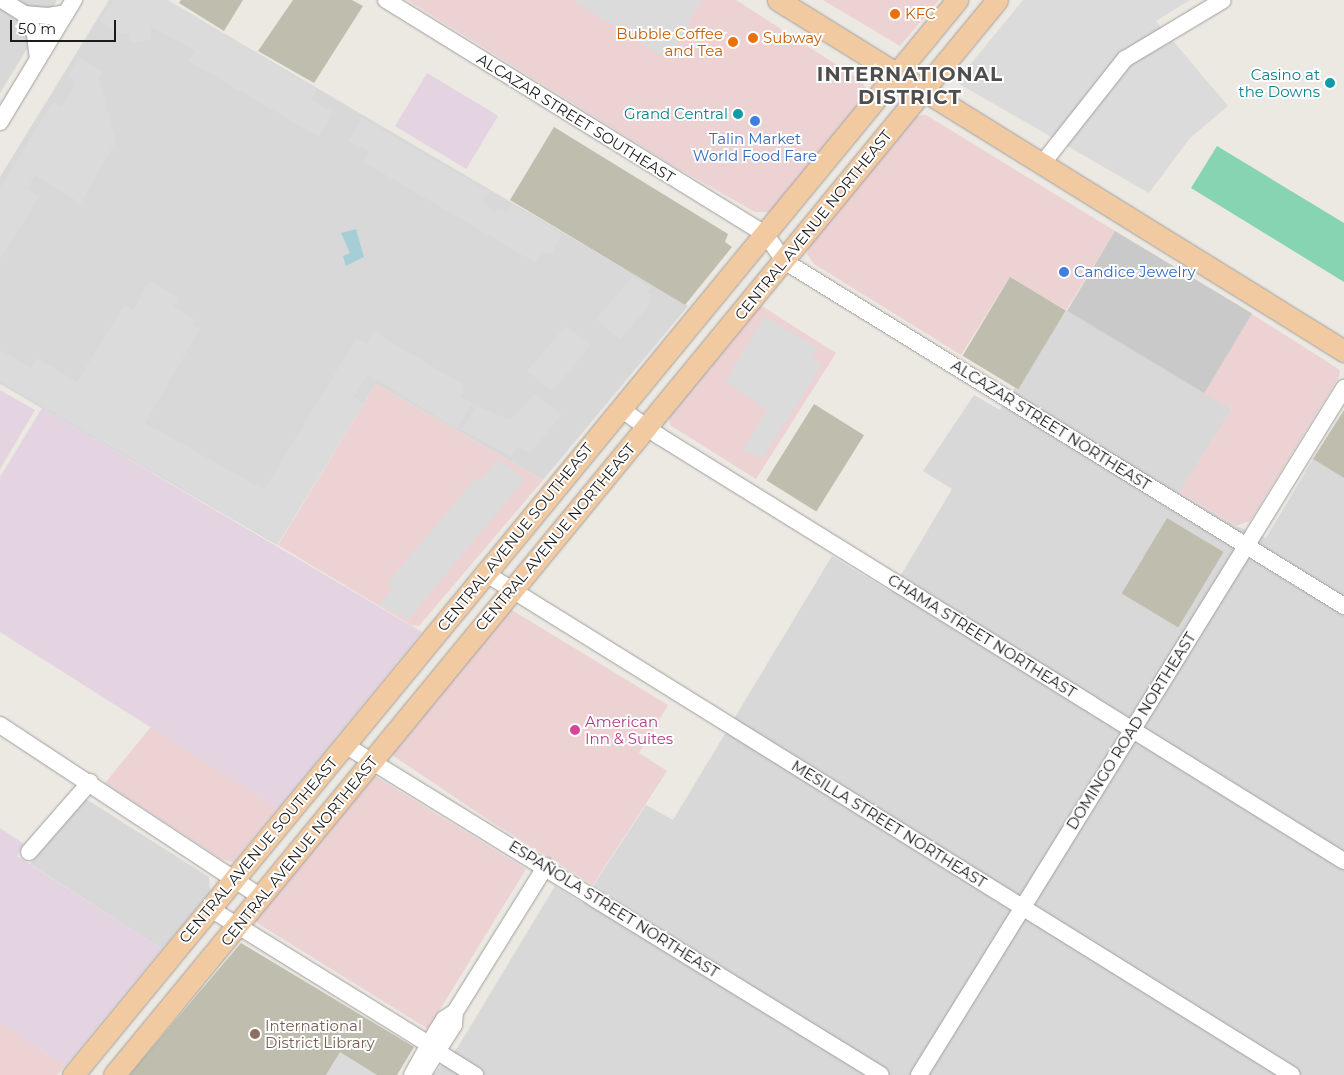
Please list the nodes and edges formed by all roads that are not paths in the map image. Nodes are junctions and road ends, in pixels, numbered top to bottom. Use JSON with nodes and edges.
{"nodes":[{"id":1,"x":2,"y":0,"type":"edge"},
{"id":2,"x":386,"y":0,"type":"edge"},
{"id":3,"x":778,"y":0,"type":"edge"},
{"id":4,"x":957,"y":0,"type":"edge"},
{"id":5,"x":997,"y":0,"type":"edge"},
{"id":6,"x":1223,"y":0,"type":"edge"},
{"id":7,"x":70,"y":6,"type":"edge"},
{"id":8,"x":24,"y":14,"type":"junction"},
{"id":9,"x":38,"y":59,"type":"junction"},
{"id":10,"x":897,"y":74,"type":"junction"},
{"id":11,"x":922,"y":90,"type":"junction"},
{"id":12,"x":0,"y":122,"type":"edge"},
{"id":13,"x":1042,"y":164,"type":"junction"},
{"id":14,"x":766,"y":235,"type":"junction"},
{"id":15,"x":784,"y":261,"type":"junction"},
{"id":16,"x":1344,"y":351,"type":"edge"},
{"id":17,"x":1344,"y":388,"type":"edge"},
{"id":18,"x":621,"y":409,"type":"junction"},
{"id":19,"x":646,"y":428,"type":"junction"},
{"id":20,"x":1246,"y":546,"type":"junction"},
{"id":21,"x":485,"y":573,"type":"junction"},
{"id":22,"x":512,"y":589,"type":"junction"},
{"id":23,"x":1344,"y":606,"type":"edge"},
{"id":24,"x":0,"y":725,"type":"edge"},
{"id":25,"x":1132,"y":729,"type":"junction"},
{"id":26,"x":345,"y":745,"type":"junction"},
{"id":27,"x":372,"y":761,"type":"junction"},
{"id":28,"x":90,"y":782,"type":"junction"},
{"id":29,"x":29,"y":852,"type":"dead end"},
{"id":30,"x":1344,"y":861,"type":"edge"},
{"id":31,"x":546,"y":866,"type":"junction"},
{"id":32,"x":233,"y":879,"type":"junction"},
{"id":33,"x":261,"y":897,"type":"junction"},
{"id":34,"x":1022,"y":907,"type":"junction"},
{"id":35,"x":210,"y":908,"type":"junction"},
{"id":36,"x":238,"y":926,"type":"junction"},
{"id":37,"x":433,"y":1048,"type":"junction"},
{"id":38,"x":72,"y":1075,"type":"edge"},
{"id":39,"x":114,"y":1075,"type":"edge"},
{"id":40,"x":412,"y":1075,"type":"edge"},
{"id":41,"x":422,"y":1075,"type":"edge"},
{"id":42,"x":475,"y":1075,"type":"edge"},
{"id":43,"x":881,"y":1075,"type":"edge"},
{"id":44,"x":919,"y":1075,"type":"edge"},
{"id":45,"x":1292,"y":1075,"type":"edge"}],
"edges":[{"from":1,"to":8,"type":"street"},
{"from":2,"to":14,"type":"street","name":"ALCAZAR STREET SOUTHEAST"},
{"from":3,"to":10,"type":"main road"},
{"from":4,"to":10,"type":"main road","name":"CENTRAL AVENUE SOUTHEAST"},
{"from":5,"to":11,"type":"main road","name":"CENTRAL AVENUE NORTHEAST"},
{"from":6,"to":13,"type":"street"},
{"from":7,"to":8,"type":"street"},
{"from":7,"to":9,"type":"street"},
{"from":8,"to":9,"type":"street"},
{"from":9,"to":12,"type":"street"},
{"from":10,"to":11,"type":"main road"},
{"from":10,"to":14,"type":"main road","name":"CENTRAL AVENUE SOUTHEAST"},
{"from":11,"to":13,"type":"main road"},
{"from":11,"to":15,"type":"main road","name":"CENTRAL AVENUE NORTHEAST"},
{"from":13,"to":16,"type":"main road"},
{"from":14,"to":15,"type":"street","name":"ALCAZAR STREET NORTHEAST"},
{"from":14,"to":18,"type":"main road","name":"CENTRAL AVENUE SOUTHEAST"},
{"from":15,"to":19,"type":"main road","name":"CENTRAL AVENUE NORTHEAST"},
{"from":15,"to":20,"type":"street","name":"ALCAZAR STREET NORTHEAST"},
{"from":17,"to":20,"type":"street","name":"DOMINGO ROAD NORTHEAST"},
{"from":18,"to":19,"type":"street","name":"CHAMA STREET NORTHEAST"},
{"from":18,"to":21,"type":"main road","name":"CENTRAL AVENUE SOUTHEAST"},
{"from":19,"to":22,"type":"main road","name":"CENTRAL AVENUE NORTHEAST"},
{"from":19,"to":25,"type":"street","name":"CHAMA STREET NORTHEAST"},
{"from":20,"to":23,"type":"street","name":"ALCAZAR STREET NORTHEAST"},
{"from":20,"to":25,"type":"street","name":"DOMINGO ROAD NORTHEAST"},
{"from":21,"to":22,"type":"street","name":"MESILLA STREET NORTHEAST"},
{"from":21,"to":26,"type":"main road","name":"CENTRAL AVENUE SOUTHEAST"},
{"from":22,"to":27,"type":"main road","name":"CENTRAL AVENUE NORTHEAST"},
{"from":22,"to":34,"type":"street","name":"MESILLA STREET NORTHEAST"},
{"from":24,"to":28,"type":"street"},
{"from":25,"to":30,"type":"street","name":"CHAMA STREET NORTHEAST"},
{"from":25,"to":34,"type":"street","name":"DOMINGO ROAD NORTHEAST"},
{"from":26,"to":27,"type":"street","name":"ESPAÑOLA STREET NORTHEAST"},
{"from":26,"to":32,"type":"main road","name":"CENTRAL AVENUE SOUTHEAST"},
{"from":27,"to":31,"type":"street","name":"ESPAÑOLA STREET NORTHEAST"},
{"from":27,"to":33,"type":"main road","name":"CENTRAL AVENUE NORTHEAST"},
{"from":28,"to":29,"type":"street"},
{"from":28,"to":32,"type":"street"},
{"from":31,"to":37,"type":"street"},
{"from":31,"to":43,"type":"street","name":"ESPAÑOLA STREET NORTHEAST"},
{"from":32,"to":33,"type":"street"},
{"from":32,"to":35,"type":"main road","name":"CENTRAL AVENUE SOUTHEAST"},
{"from":33,"to":36,"type":"main road","name":"CENTRAL AVENUE NORTHEAST"},
{"from":34,"to":44,"type":"street","name":"DOMINGO ROAD NORTHEAST"},
{"from":34,"to":45,"type":"street","name":"MESILLA STREET NORTHEAST"},
{"from":35,"to":36,"type":"street"},
{"from":35,"to":38,"type":"main road","name":"CENTRAL AVENUE SOUTHEAST"},
{"from":36,"to":37,"type":"street"},
{"from":36,"to":39,"type":"main road","name":"CENTRAL AVENUE NORTHEAST"},
{"from":37,"to":40,"type":"street"},
{"from":37,"to":41,"type":"street"},
{"from":37,"to":42,"type":"street"}]}
